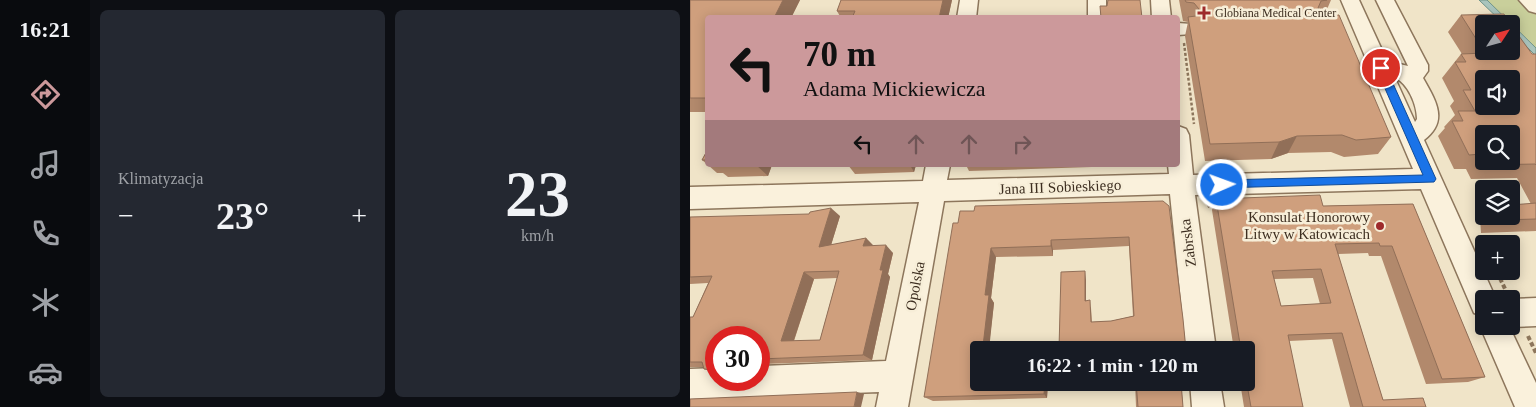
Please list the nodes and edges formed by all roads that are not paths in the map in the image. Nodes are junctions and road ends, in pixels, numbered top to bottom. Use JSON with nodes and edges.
{"nodes":[{"id":1,"x":969,"y":0,"type":"edge"},
{"id":2,"x":1097,"y":0,"type":"edge"},
{"id":3,"x":1160,"y":0,"type":"edge"},
{"id":4,"x":1350,"y":0,"type":"edge"},
{"id":5,"x":1385,"y":0,"type":"edge"},
{"id":6,"x":1528,"y":0,"type":"edge"},
{"id":7,"x":1536,"y":7,"type":"edge"},
{"id":8,"x":966,"y":15,"type":"edge"},
{"id":9,"x":1097,"y":15,"type":"edge"},
{"id":10,"x":1162,"y":15,"type":"edge"},
{"id":11,"x":1361,"y":25,"type":"junction"},
{"id":12,"x":1340,"y":26,"type":"edge"},
{"id":13,"x":1381,"y":68,"type":"junction"},
{"id":14,"x":1411,"y":77,"type":"junction"},
{"id":15,"x":1186,"y":130,"type":"edge"},
{"id":16,"x":1412,"y":137,"type":"junction"},
{"id":17,"x":935,"y":178,"type":"edge"},
{"id":18,"x":1430,"y":179,"type":"junction"},
{"id":19,"x":1182,"y":185,"type":"junction"},
{"id":20,"x":690,"y":198,"type":"edge"},
{"id":21,"x":1478,"y":290,"type":"edge"},
{"id":22,"x":1536,"y":312,"type":"edge"},
{"id":23,"x":1520,"y":313,"type":"edge"},
{"id":24,"x":1498,"y":335,"type":"edge"},
{"id":25,"x":1200,"y":341,"type":"edge"},
{"id":26,"x":898,"y":376,"type":"junction"},
{"id":27,"x":690,"y":384,"type":"edge"},
{"id":28,"x":1206,"y":391,"type":"edge"},
{"id":29,"x":892,"y":407,"type":"edge"},
{"id":30,"x":1208,"y":407,"type":"edge"},
{"id":31,"x":1531,"y":407,"type":"edge"}],
"edges":[{"from":1,"to":8,"type":"street"},
{"from":2,"to":9,"type":"street"},
{"from":3,"to":10,"type":"street"},
{"from":4,"to":11,"type":"street"},
{"from":5,"to":14,"type":"street"},
{"from":6,"to":7,"type":"street"},
{"from":11,"to":12,"type":"street"},
{"from":11,"to":13,"type":"street"},
{"from":13,"to":14,"type":"street"},
{"from":13,"to":16,"type":"street"},
{"from":14,"to":16,"type":"street"},
{"from":15,"to":19,"type":"street","name":"Zabrska"},
{"from":16,"to":18,"type":"street"},
{"from":17,"to":19,"type":"street","name":"Jana III Sobieskiego"},
{"from":17,"to":20,"type":"street","name":"Jana III Sobieskiego"},
{"from":17,"to":26,"type":"street","name":"Opolska"},
{"from":18,"to":19,"type":"street","name":"Jana III Sobieskiego"},
{"from":18,"to":21,"type":"street"},
{"from":19,"to":25,"type":"street","name":"Zabrska"},
{"from":22,"to":23,"type":"street"},
{"from":24,"to":31,"type":"street"},
{"from":26,"to":27,"type":"street"},
{"from":26,"to":29,"type":"street","name":"Opolska"},
{"from":28,"to":30,"type":"street"}]}
